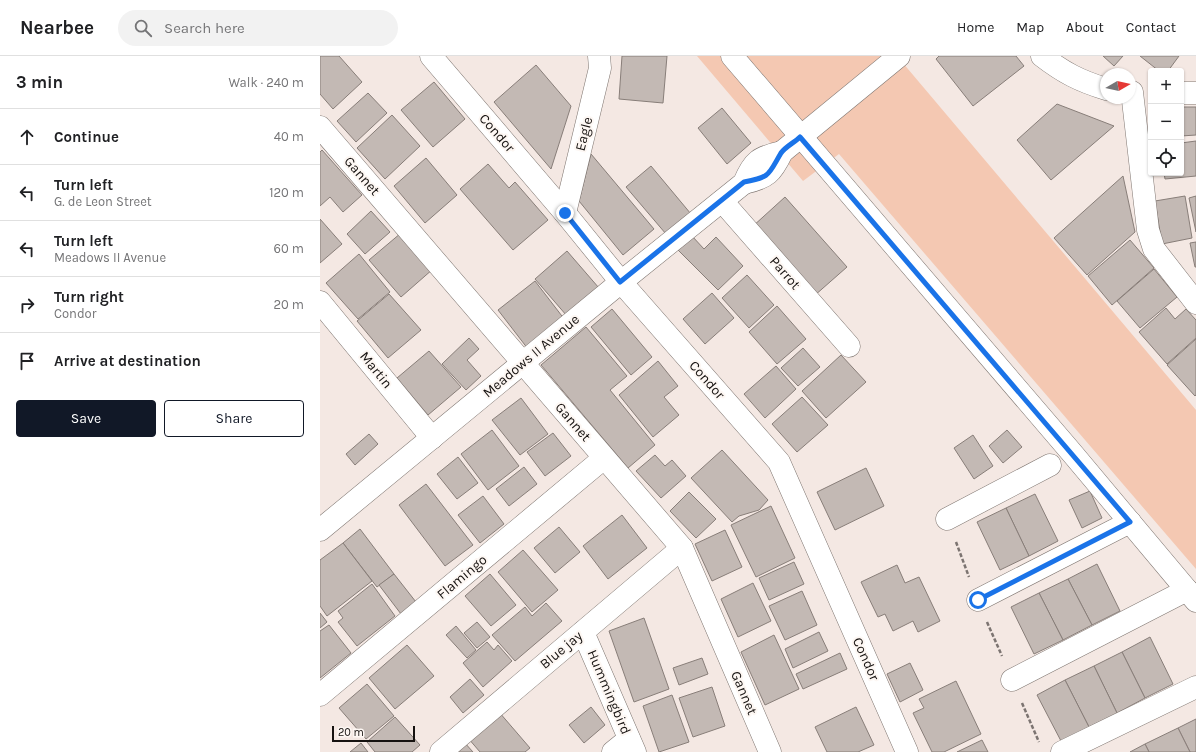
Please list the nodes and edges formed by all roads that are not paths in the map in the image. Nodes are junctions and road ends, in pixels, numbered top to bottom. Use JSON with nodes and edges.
{"nodes":[{"id":1,"x":431,"y":56,"type":"edge"},
{"id":2,"x":599,"y":56,"type":"edge"},
{"id":3,"x":732,"y":56,"type":"edge"},
{"id":4,"x":899,"y":56,"type":"edge"},
{"id":5,"x":1042,"y":56,"type":"edge"},
{"id":6,"x":1100,"y":87,"type":"edge"},
{"id":7,"x":1138,"y":92,"type":"edge"},
{"id":8,"x":1184,"y":93,"type":"edge"},
{"id":9,"x":1196,"y":93,"type":"edge"},
{"id":10,"x":320,"y":127,"type":"edge"},
{"id":11,"x":800,"y":137,"type":"junction"},
{"id":12,"x":722,"y":200,"type":"junction"},
{"id":13,"x":565,"y":213,"type":"junction"},
{"id":14,"x":620,"y":282,"type":"junction"},
{"id":15,"x":320,"y":302,"type":"edge"},
{"id":16,"x":1196,"y":303,"type":"edge"},
{"id":17,"x":849,"y":346,"type":"dead end"},
{"id":18,"x":522,"y":364,"type":"junction"},
{"id":19,"x":432,"y":438,"type":"junction"},
{"id":20,"x":604,"y":458,"type":"junction"},
{"id":21,"x":1050,"y":465,"type":"dead end"},
{"id":22,"x":947,"y":519,"type":"road end"},
{"id":23,"x":1130,"y":522,"type":"junction"},
{"id":24,"x":320,"y":530,"type":"edge"},
{"id":25,"x":682,"y":548,"type":"junction"},
{"id":26,"x":1192,"y":596,"type":"edge"},
{"id":27,"x":978,"y":600,"type":"road end"},
{"id":28,"x":583,"y":632,"type":"junction"},
{"id":29,"x":1012,"y":680,"type":"road end"},
{"id":30,"x":1196,"y":687,"type":"edge"},
{"id":31,"x":320,"y":695,"type":"edge"},
{"id":32,"x":626,"y":748,"type":"edge"},
{"id":33,"x":441,"y":752,"type":"edge"},
{"id":34,"x":770,"y":752,"type":"edge"},
{"id":35,"x":908,"y":752,"type":"edge"},
{"id":36,"x":1062,"y":752,"type":"edge"}],
"edges":[{"from":1,"to":13,"type":"street","name":"Condor"},
{"from":2,"to":13,"type":"street","name":"Eagle"},
{"from":3,"to":11,"type":"street"},
{"from":4,"to":11,"type":"street","name":"Meadows II Avenue"},
{"from":5,"to":6,"type":"street"},
{"from":7,"to":16,"type":"street"},
{"from":8,"to":9,"type":"street"},
{"from":10,"to":18,"type":"street","name":"Gannet"},
{"from":11,"to":12,"type":"street","name":"Meadows II Avenue"},
{"from":11,"to":23,"type":"street"},
{"from":12,"to":14,"type":"street","name":"Meadows II Avenue"},
{"from":12,"to":17,"type":"street","name":"Parrot"},
{"from":13,"to":14,"type":"street","name":"Condor"},
{"from":14,"to":18,"type":"street","name":"Meadows II Avenue"},
{"from":14,"to":35,"type":"street","name":"Condor"},
{"from":15,"to":19,"type":"street","name":"Martin"},
{"from":18,"to":19,"type":"street","name":"Meadows II Avenue"},
{"from":18,"to":20,"type":"street","name":"Gannet"},
{"from":19,"to":24,"type":"street","name":"Meadows II Avenue"},
{"from":20,"to":25,"type":"street","name":"Gannet"},
{"from":20,"to":31,"type":"street","name":"Flamingo"},
{"from":21,"to":22,"type":"street"},
{"from":23,"to":26,"type":"street"},
{"from":23,"to":27,"type":"street"},
{"from":25,"to":28,"type":"street","name":"Blue jay"},
{"from":25,"to":34,"type":"street","name":"Gannet"},
{"from":26,"to":29,"type":"street"},
{"from":28,"to":32,"type":"street","name":"Hummingbird"},
{"from":28,"to":33,"type":"street","name":"Blue jay"},
{"from":30,"to":36,"type":"street"}]}
